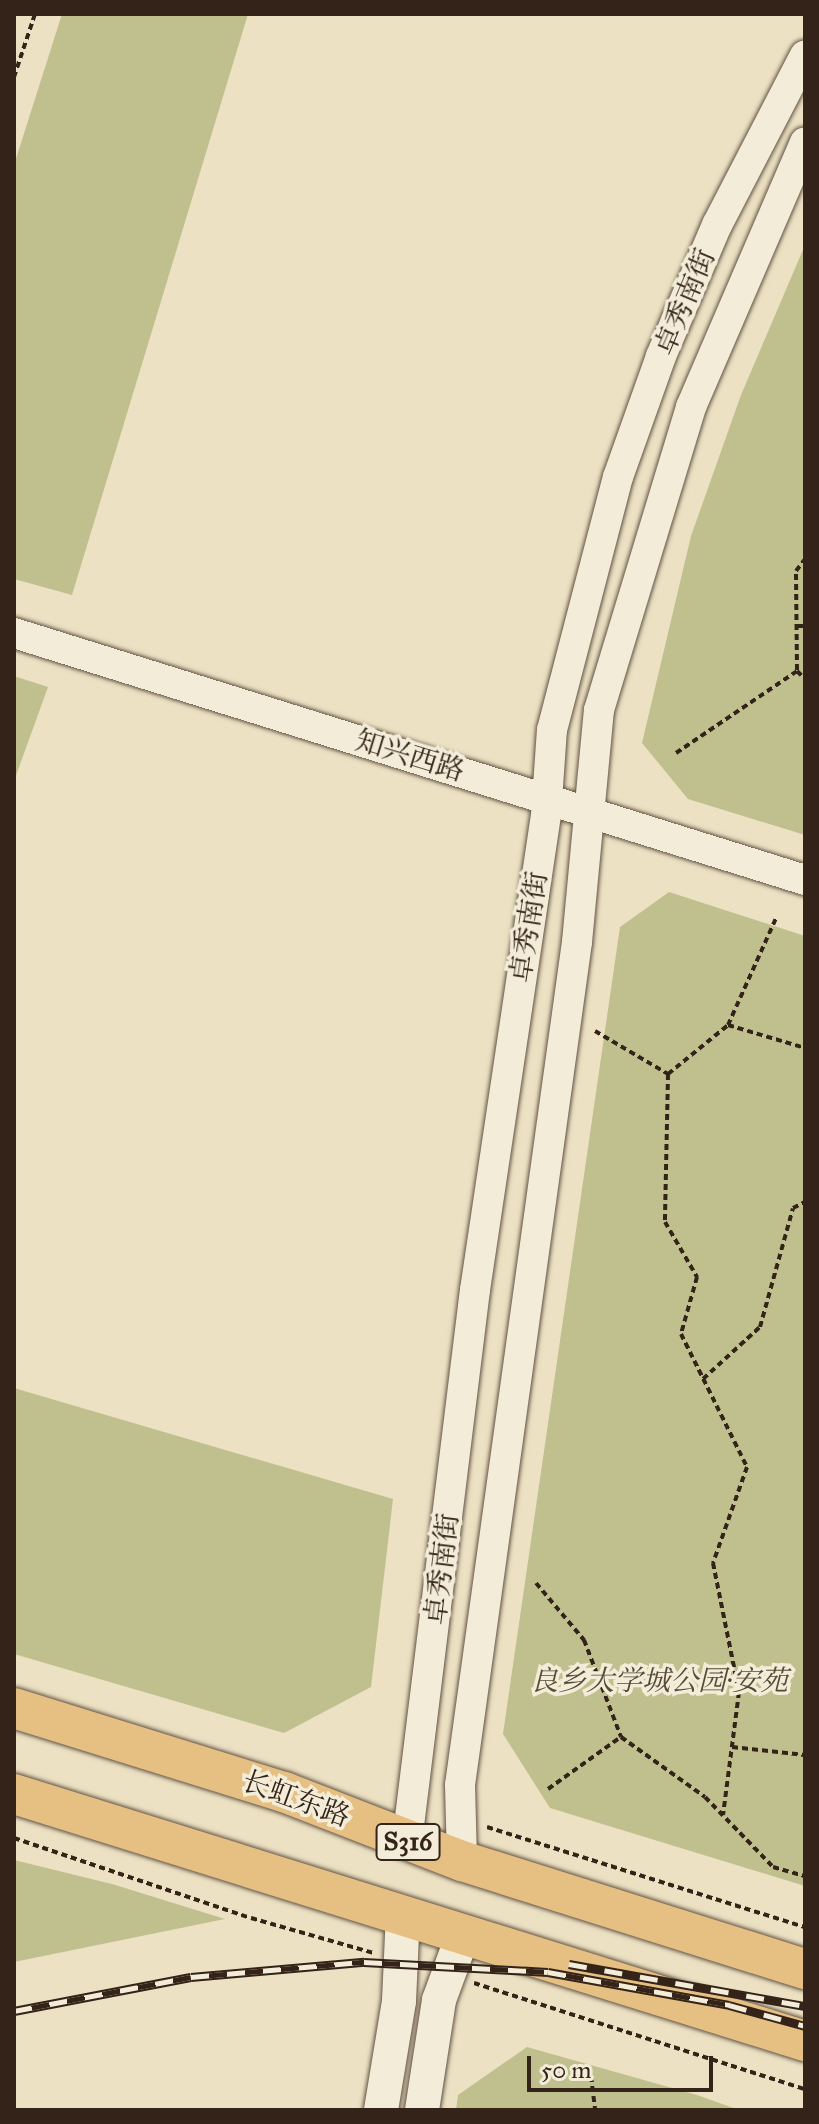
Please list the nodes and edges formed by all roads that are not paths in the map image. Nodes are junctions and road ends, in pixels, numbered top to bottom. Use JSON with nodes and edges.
{"nodes":[{"id":1,"x":805,"y":55,"type":"edge"},
{"id":2,"x":805,"y":142,"type":"edge"},
{"id":3,"x":14,"y":633,"type":"edge"},
{"id":4,"x":546,"y":799,"type":"junction"},
{"id":5,"x":590,"y":811,"type":"junction"},
{"id":6,"x":805,"y":880,"type":"edge"},
{"id":7,"x":14,"y":1708,"type":"edge"},
{"id":8,"x":14,"y":1794,"type":"edge"},
{"id":9,"x":407,"y":1842,"type":"junction"},
{"id":10,"x":462,"y":1861,"type":"junction"},
{"id":11,"x":403,"y":1913,"type":"junction"},
{"id":12,"x":464,"y":1932,"type":"junction"},
{"id":13,"x":805,"y":1969,"type":"edge"},
{"id":14,"x":805,"y":2041,"type":"edge"},
{"id":15,"x":381,"y":2110,"type":"edge"},
{"id":16,"x":422,"y":2110,"type":"edge"}],
"edges":[{"from":1,"to":4,"type":"street","name":"卓秀南街"},
{"from":2,"to":5,"type":"street","name":"卓秀南街"},
{"from":3,"to":4,"type":"street","name":"知兴西路"},
{"from":4,"to":5,"type":"street","name":"知兴西路"},
{"from":4,"to":9,"type":"street","name":"卓秀南街"},
{"from":5,"to":6,"type":"street","name":"知兴西路"},
{"from":5,"to":10,"type":"street","name":"卓秀南街"},
{"from":7,"to":9,"type":"main road","name":"长虹东路","number":"S316"},
{"from":8,"to":11,"type":"main road","number":"S316"},
{"from":9,"to":10,"type":"main road","name":"长虹东路","number":"S316"},
{"from":10,"to":13,"type":"main road","name":"长虹东路","number":"S316"},
{"from":11,"to":12,"type":"main road","number":"S316"},
{"from":11,"to":15,"type":"main road"},
{"from":12,"to":14,"type":"main road","number":"S316"},
{"from":12,"to":16,"type":"main road"}]}
